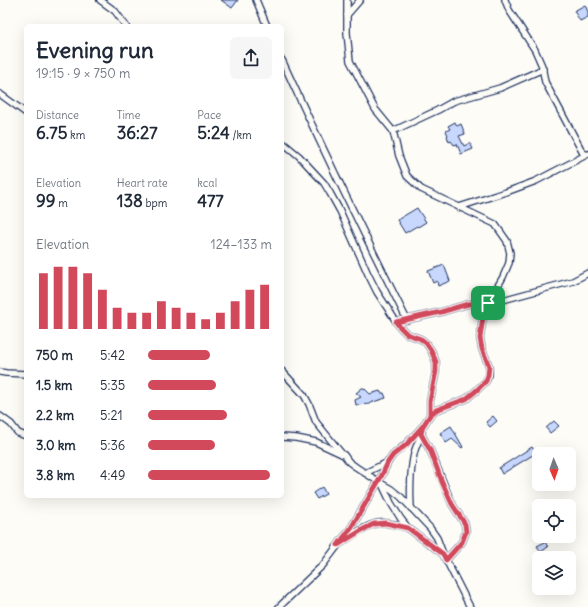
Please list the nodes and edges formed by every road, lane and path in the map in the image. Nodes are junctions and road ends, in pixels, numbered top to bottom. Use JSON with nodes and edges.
{"nodes":[{"id":1,"x":100,"y":0,"type":"edge"},
{"id":2,"x":256,"y":0,"type":"edge"},
{"id":3,"x":347,"y":0,"type":"edge"},
{"id":4,"x":360,"y":0,"type":"edge"},
{"id":5,"x":505,"y":0,"type":"edge"},
{"id":6,"x":347,"y":15,"type":"junction"},
{"id":7,"x":124,"y":24,"type":"edge"},
{"id":8,"x":266,"y":24,"type":"edge"},
{"id":9,"x":284,"y":64,"type":"edge"},
{"id":10,"x":543,"y":69,"type":"junction"},
{"id":11,"x":0,"y":94,"type":"edge"},
{"id":12,"x":24,"y":112,"type":"edge"},
{"id":13,"x":393,"y":131,"type":"junction"},
{"id":14,"x":284,"y":144,"type":"edge"},
{"id":15,"x":586,"y":154,"type":"edge"},
{"id":16,"x":459,"y":207,"type":"junction"},
{"id":17,"x":588,"y":273,"type":"edge"},
{"id":18,"x":488,"y":303,"type":"junction"},
{"id":19,"x":406,"y":320,"type":"junction"},
{"id":20,"x":396,"y":322,"type":"junction"},
{"id":21,"x":0,"y":372,"type":"edge"},
{"id":22,"x":284,"y":373,"type":"edge"},
{"id":23,"x":24,"y":374,"type":"edge"},
{"id":24,"x":430,"y":415,"type":"junction"},
{"id":25,"x":0,"y":416,"type":"edge"},
{"id":26,"x":423,"y":426,"type":"junction"},
{"id":27,"x":421,"y":434,"type":"junction"},
{"id":28,"x":24,"y":435,"type":"edge"},
{"id":29,"x":284,"y":437,"type":"edge"},
{"id":30,"x":344,"y":455,"type":"junction"},
{"id":31,"x":388,"y":462,"type":"junction"},
{"id":32,"x":365,"y":473,"type":"junction"},
{"id":33,"x":380,"y":483,"type":"junction"},
{"id":34,"x":411,"y":508,"type":"junction"},
{"id":35,"x":408,"y":528,"type":"junction"},
{"id":36,"x":338,"y":545,"type":"junction"},
{"id":37,"x":443,"y":554,"type":"junction"},
{"id":38,"x":446,"y":560,"type":"junction"},
{"id":39,"x":278,"y":607,"type":"edge"},
{"id":40,"x":470,"y":607,"type":"edge"}],
"edges":[{"from":1,"to":7,"type":"street"},
{"from":2,"to":8,"type":"street"},
{"from":3,"to":6,"type":"street"},
{"from":4,"to":6,"type":"street"},
{"from":5,"to":10,"type":"street"},
{"from":6,"to":13,"type":"street"},
{"from":9,"to":19,"type":"street"},
{"from":10,"to":13,"type":"street"},
{"from":10,"to":15,"type":"street"},
{"from":11,"to":12,"type":"street"},
{"from":13,"to":16,"type":"street"},
{"from":14,"to":20,"type":"street"},
{"from":15,"to":16,"type":"street"},
{"from":16,"to":18,"type":"street"},
{"from":17,"to":18,"type":"street"},
{"from":18,"to":19,"type":"street"},
{"from":18,"to":24,"type":"street"},
{"from":19,"to":20,"type":"street"},
{"from":20,"to":24,"type":"street"},
{"from":21,"to":23,"type":"street"},
{"from":22,"to":30,"type":"street"},
{"from":24,"to":26,"type":"street"},
{"from":25,"to":28,"type":"street"},
{"from":26,"to":27,"type":"street"},
{"from":26,"to":31,"type":"street"},
{"from":27,"to":34,"type":"street"},
{"from":27,"to":38,"type":"street"},
{"from":29,"to":30,"type":"street"},
{"from":30,"to":32,"type":"street"},
{"from":31,"to":32,"type":"street"},
{"from":31,"to":33,"type":"street"},
{"from":32,"to":33,"type":"street"},
{"from":33,"to":34,"type":"street"},
{"from":33,"to":35,"type":"street"},
{"from":33,"to":36,"type":"street"},
{"from":34,"to":37,"type":"street"},
{"from":35,"to":36,"type":"street"},
{"from":35,"to":37,"type":"street"},
{"from":36,"to":39,"type":"street"},
{"from":37,"to":38,"type":"street"},
{"from":38,"to":40,"type":"street"}]}
